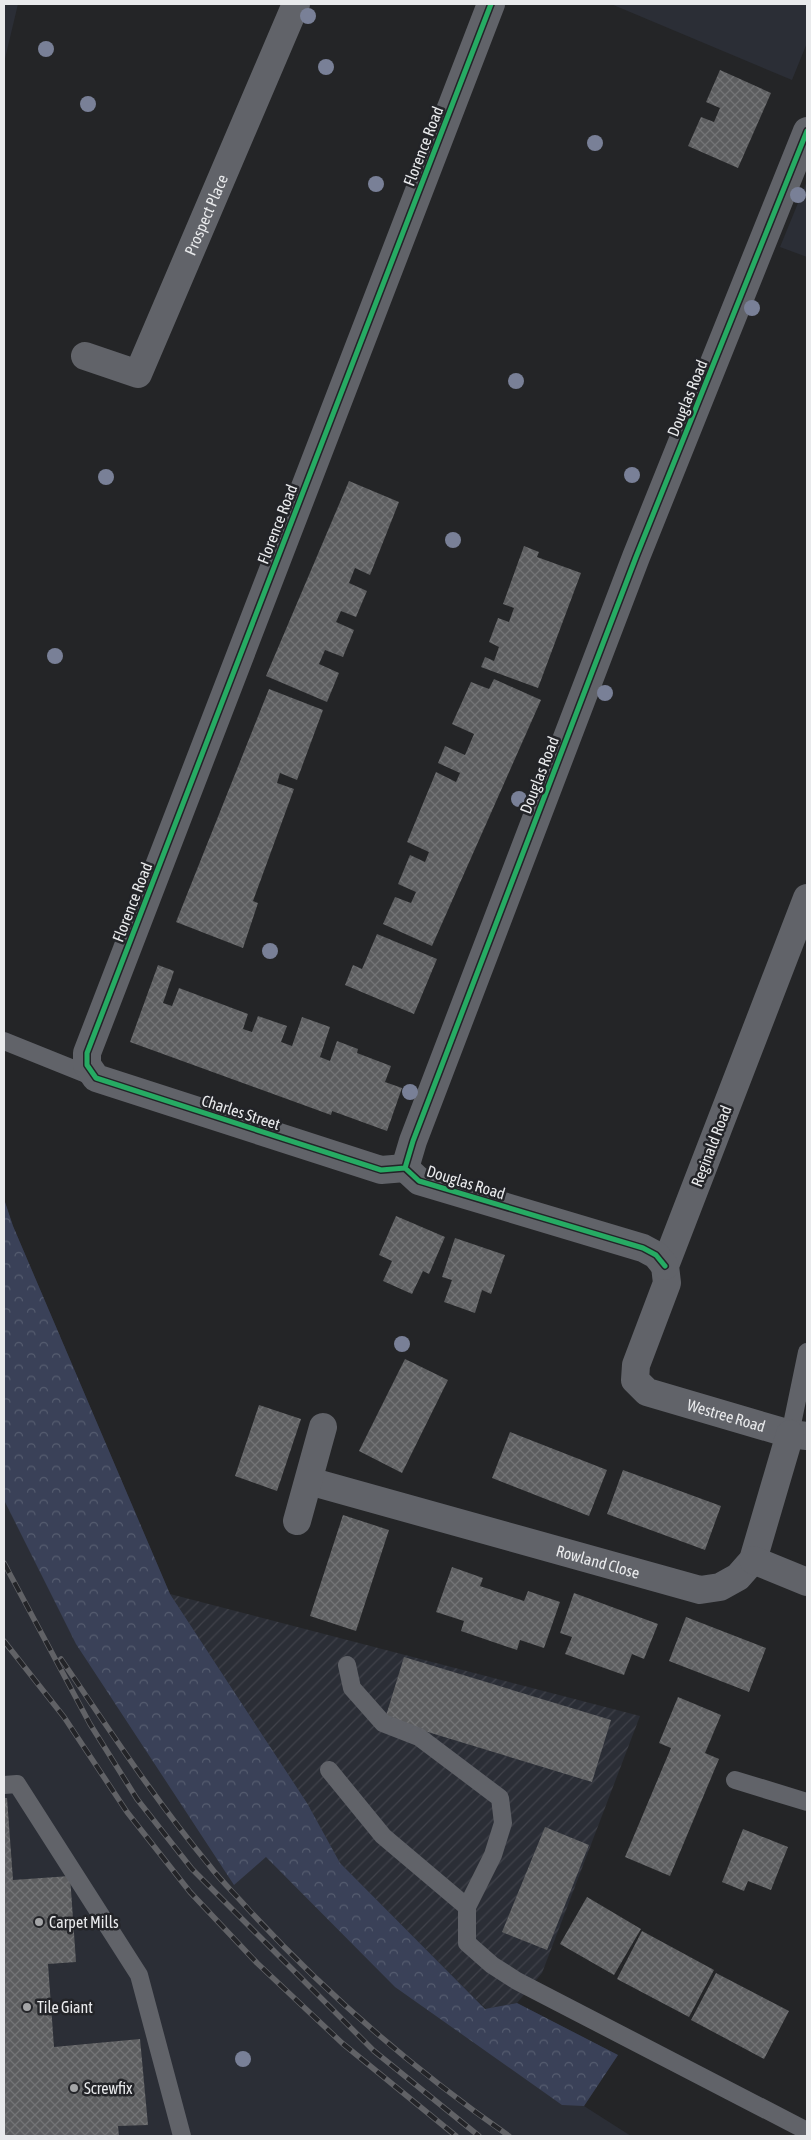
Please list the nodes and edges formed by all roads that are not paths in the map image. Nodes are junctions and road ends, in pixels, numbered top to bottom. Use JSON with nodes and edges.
{"nodes":[{"id":1,"x":296,"y":4,"type":"edge"},
{"id":2,"x":491,"y":4,"type":"edge"},
{"id":3,"x":807,"y":131,"type":"edge"},
{"id":4,"x":85,"y":356,"type":"dead end"},
{"id":5,"x":807,"y":898,"type":"edge"},
{"id":6,"x":4,"y":1041,"type":"edge"},
{"id":7,"x":96,"y":1078,"type":"junction"},
{"id":8,"x":405,"y":1168,"type":"junction"},
{"id":9,"x":665,"y":1266,"type":"junction"},
{"id":10,"x":807,"y":1352,"type":"edge"},
{"id":11,"x":647,"y":1392,"type":"joint"},
{"id":12,"x":323,"y":1427,"type":"dead end"},
{"id":13,"x":799,"y":1435,"type":"edge"},
{"id":14,"x":309,"y":1481,"type":"junction"},
{"id":15,"x":297,"y":1521,"type":"dead end"},
{"id":16,"x":753,"y":1560,"type":"junction"},
{"id":17,"x":807,"y":1582,"type":"edge"},
{"id":18,"x":347,"y":1665,"type":"dead end"},
{"id":19,"x":329,"y":1770,"type":"dead end"},
{"id":20,"x":735,"y":1780,"type":"dead end"},
{"id":21,"x":4,"y":1785,"type":"edge"},
{"id":22,"x":807,"y":1802,"type":"edge"},
{"id":23,"x":467,"y":1907,"type":"junction"},
{"id":24,"x":807,"y":2131,"type":"edge"},
{"id":25,"x":182,"y":2136,"type":"edge"}],
"edges":[{"from":1,"to":4,"type":"street","name":"Prospect Place"},
{"from":2,"to":7,"type":"street","name":"Florence Road"},
{"from":3,"to":8,"type":"street","name":"Douglas Road"},
{"from":5,"to":9,"type":"street","name":"Reginald Road"},
{"from":6,"to":7,"type":"lane"},
{"from":7,"to":8,"type":"street","name":"Charles Street"},
{"from":8,"to":9,"type":"street","name":"Douglas Road"},
{"from":9,"to":11,"type":"street","name":"Reginald Road"},
{"from":10,"to":13,"type":"lane"},
{"from":11,"to":13,"type":"street","name":"Westree Road"},
{"from":12,"to":14,"type":"street"},
{"from":13,"to":16,"type":"street","name":"Rowland Close"},
{"from":14,"to":15,"type":"street"},
{"from":14,"to":16,"type":"street","name":"Rowland Close"},
{"from":16,"to":17,"type":"street"},
{"from":18,"to":23,"type":"lane"},
{"from":19,"to":23,"type":"lane"},
{"from":20,"to":22,"type":"lane"},
{"from":21,"to":25,"type":"lane"},
{"from":23,"to":24,"type":"lane"}]}
